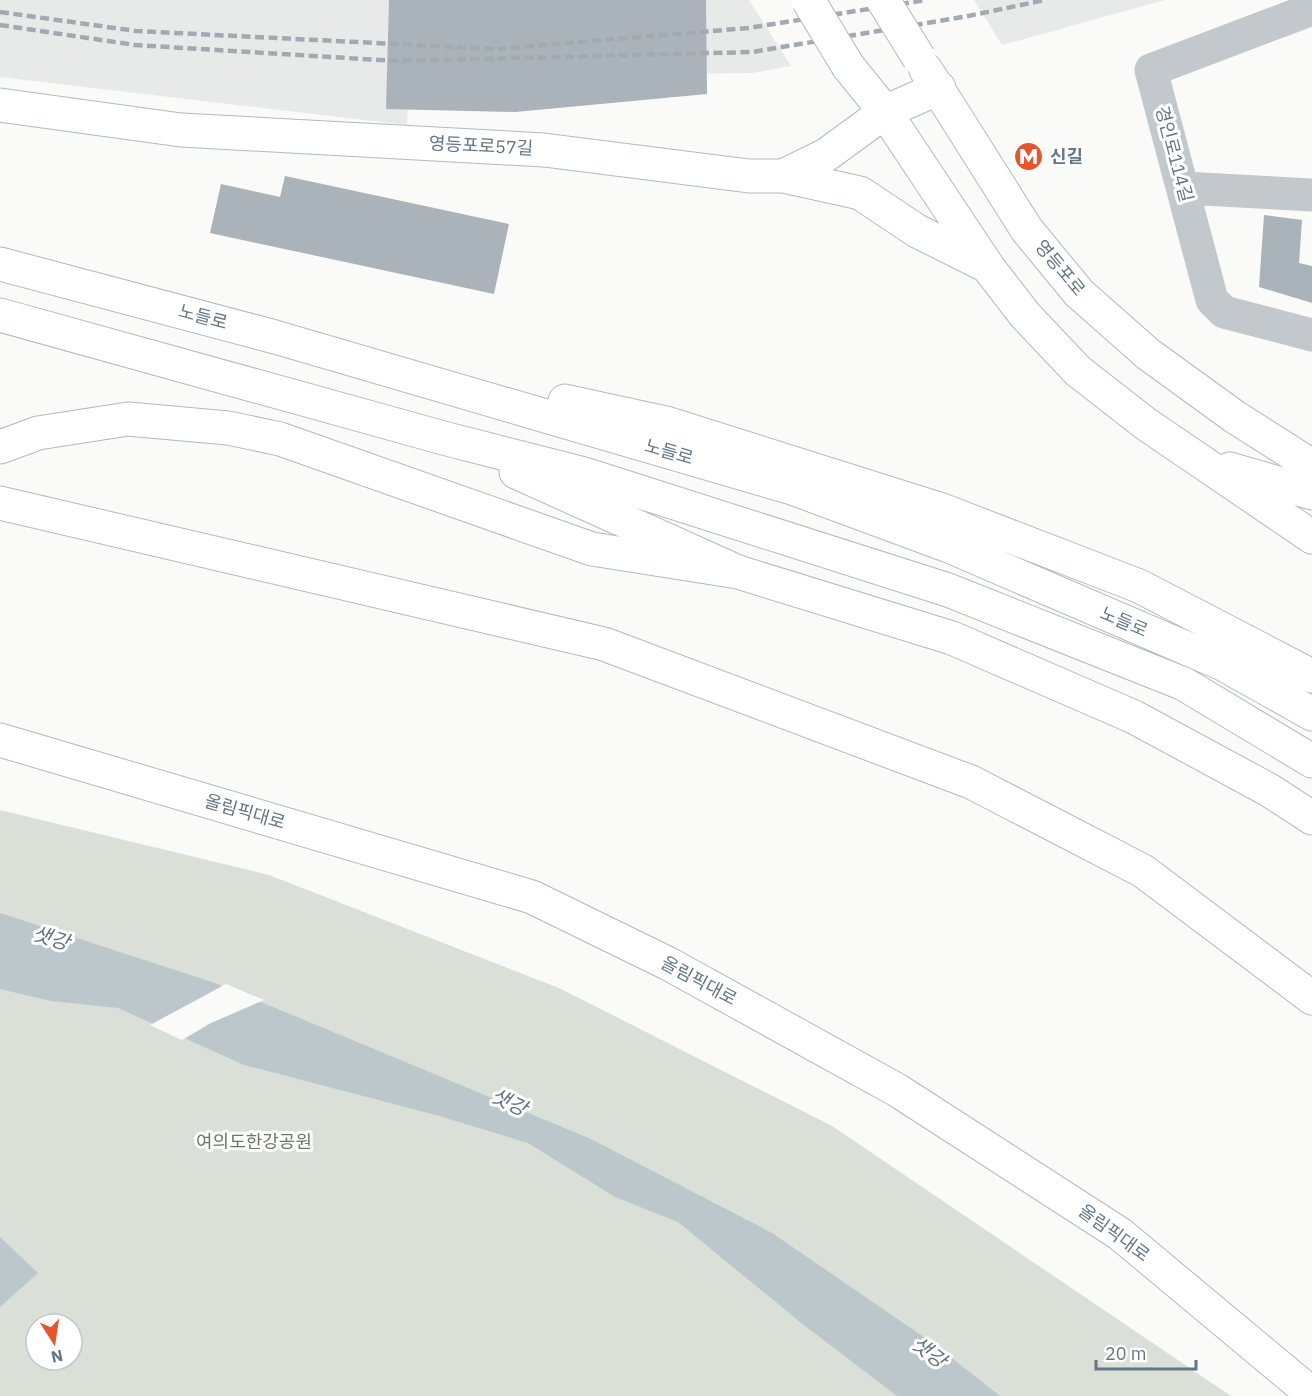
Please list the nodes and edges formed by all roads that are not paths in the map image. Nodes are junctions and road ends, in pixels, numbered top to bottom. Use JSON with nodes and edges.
{"nodes":[{"id":1,"x":808,"y":0,"type":"edge"},
{"id":2,"x":883,"y":0,"type":"edge"},
{"id":3,"x":1312,"y":9,"type":"edge"},
{"id":4,"x":939,"y":88,"type":"junction"},
{"id":5,"x":0,"y":105,"type":"edge"},
{"id":6,"x":885,"y":112,"type":"junction"},
{"id":7,"x":783,"y":176,"type":"junction"},
{"id":8,"x":1184,"y":188,"type":"junction"},
{"id":9,"x":1312,"y":195,"type":"edge"},
{"id":10,"x":0,"y":264,"type":"edge"},
{"id":11,"x":988,"y":267,"type":"junction"},
{"id":12,"x":0,"y":315,"type":"edge"},
{"id":13,"x":1312,"y":335,"type":"edge"},
{"id":14,"x":275,"y":337,"type":"junction"},
{"id":15,"x":447,"y":439,"type":"junction"},
{"id":16,"x":0,"y":447,"type":"edge"},
{"id":17,"x":1205,"y":462,"type":"junction"},
{"id":18,"x":1312,"y":466,"type":"edge"},
{"id":19,"x":1312,"y":493,"type":"edge"},
{"id":20,"x":0,"y":503,"type":"edge"},
{"id":21,"x":1312,"y":537,"type":"edge"},
{"id":22,"x":738,"y":572,"type":"junction"},
{"id":23,"x":1312,"y":676,"type":"edge"},
{"id":24,"x":1312,"y":714,"type":"edge"},
{"id":25,"x":0,"y":740,"type":"edge"},
{"id":26,"x":1312,"y":760,"type":"edge"},
{"id":27,"x":1312,"y":818,"type":"edge"},
{"id":28,"x":1312,"y":998,"type":"edge"},
{"id":29,"x":1312,"y":1394,"type":"edge"}],
"edges":[{"from":1,"to":6,"type":"main road","bridge":true},
{"from":2,"to":4,"type":"main road","name":"영등포로","bridge":true},
{"from":3,"to":8,"type":"street","name":"경인로114길"},
{"from":4,"to":6,"type":"main road","name":"영등포로57길"},
{"from":4,"to":18,"type":"main road","name":"영등포로"},
{"from":5,"to":7,"type":"main road","name":"영등포로57길"},
{"from":6,"to":7,"type":"main road","name":"영등포로57길"},
{"from":6,"to":11,"type":"main road"},
{"from":7,"to":11,"type":"main road"},
{"from":8,"to":9,"type":"street"},
{"from":8,"to":13,"type":"street","name":"경인로114길"},
{"from":10,"to":14,"type":"main road","name":"노들로"},
{"from":11,"to":17,"type":"main road"},
{"from":12,"to":15,"type":"main road","name":"노들로"},
{"from":14,"to":23,"type":"main road"},
{"from":14,"to":24,"type":"main road","name":"노들로"},
{"from":15,"to":22,"type":"main road"},
{"from":15,"to":26,"type":"main road","name":"노들로"},
{"from":16,"to":22,"type":"main road"},
{"from":17,"to":19,"type":"main road"},
{"from":17,"to":21,"type":"main road"},
{"from":20,"to":28,"type":"main road"},
{"from":22,"to":27,"type":"main road"},
{"from":25,"to":29,"type":"main road","name":"올림픽대로"}]}
